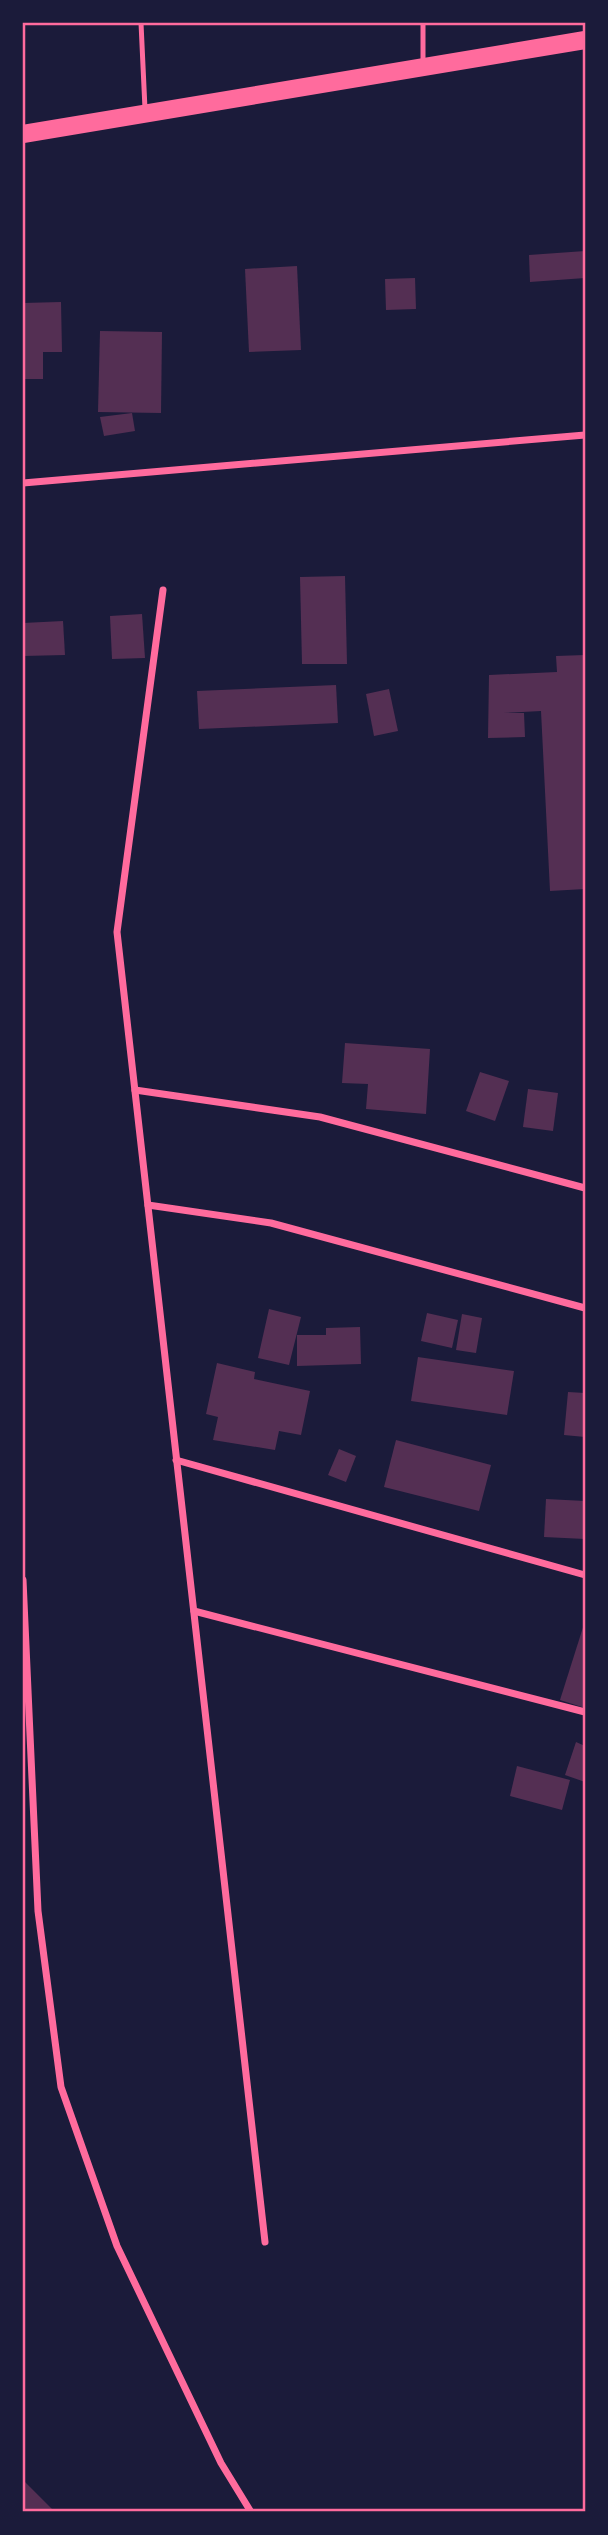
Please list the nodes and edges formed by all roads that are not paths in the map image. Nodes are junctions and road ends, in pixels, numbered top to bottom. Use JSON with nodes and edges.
{"nodes":[{"id":1,"x":141,"y":23,"type":"edge"},
{"id":2,"x":423,"y":23,"type":"edge"},
{"id":3,"x":585,"y":40,"type":"edge"},
{"id":4,"x":424,"y":67,"type":"junction"},
{"id":5,"x":145,"y":112,"type":"junction"},
{"id":6,"x":23,"y":134,"type":"edge"},
{"id":7,"x":585,"y":435,"type":"edge"},
{"id":8,"x":23,"y":483,"type":"edge"},
{"id":9,"x":163,"y":590,"type":"dead end"},
{"id":10,"x":135,"y":1090,"type":"junction"},
{"id":11,"x":585,"y":1188,"type":"edge"},
{"id":12,"x":148,"y":1205,"type":"junction"},
{"id":13,"x":585,"y":1308,"type":"edge"},
{"id":14,"x":177,"y":1460,"type":"junction"},
{"id":15,"x":585,"y":1575,"type":"edge"},
{"id":16,"x":23,"y":1580,"type":"edge"},
{"id":17,"x":194,"y":1611,"type":"junction"},
{"id":18,"x":585,"y":1712,"type":"edge"},
{"id":19,"x":265,"y":2242,"type":"dead end"},
{"id":20,"x":251,"y":2512,"type":"edge"}],
"edges":[{"from":1,"to":5,"type":"lane"},
{"from":2,"to":4,"type":"lane"},
{"from":3,"to":4,"type":"main road"},
{"from":4,"to":5,"type":"main road"},
{"from":5,"to":6,"type":"main road"},
{"from":7,"to":8,"type":"street"},
{"from":9,"to":10,"type":"street"},
{"from":10,"to":11,"type":"street"},
{"from":10,"to":12,"type":"street"},
{"from":12,"to":13,"type":"street"},
{"from":12,"to":14,"type":"street"},
{"from":14,"to":15,"type":"street"},
{"from":14,"to":17,"type":"street"},
{"from":16,"to":20,"type":"street"},
{"from":17,"to":18,"type":"street"},
{"from":17,"to":19,"type":"street"}]}
